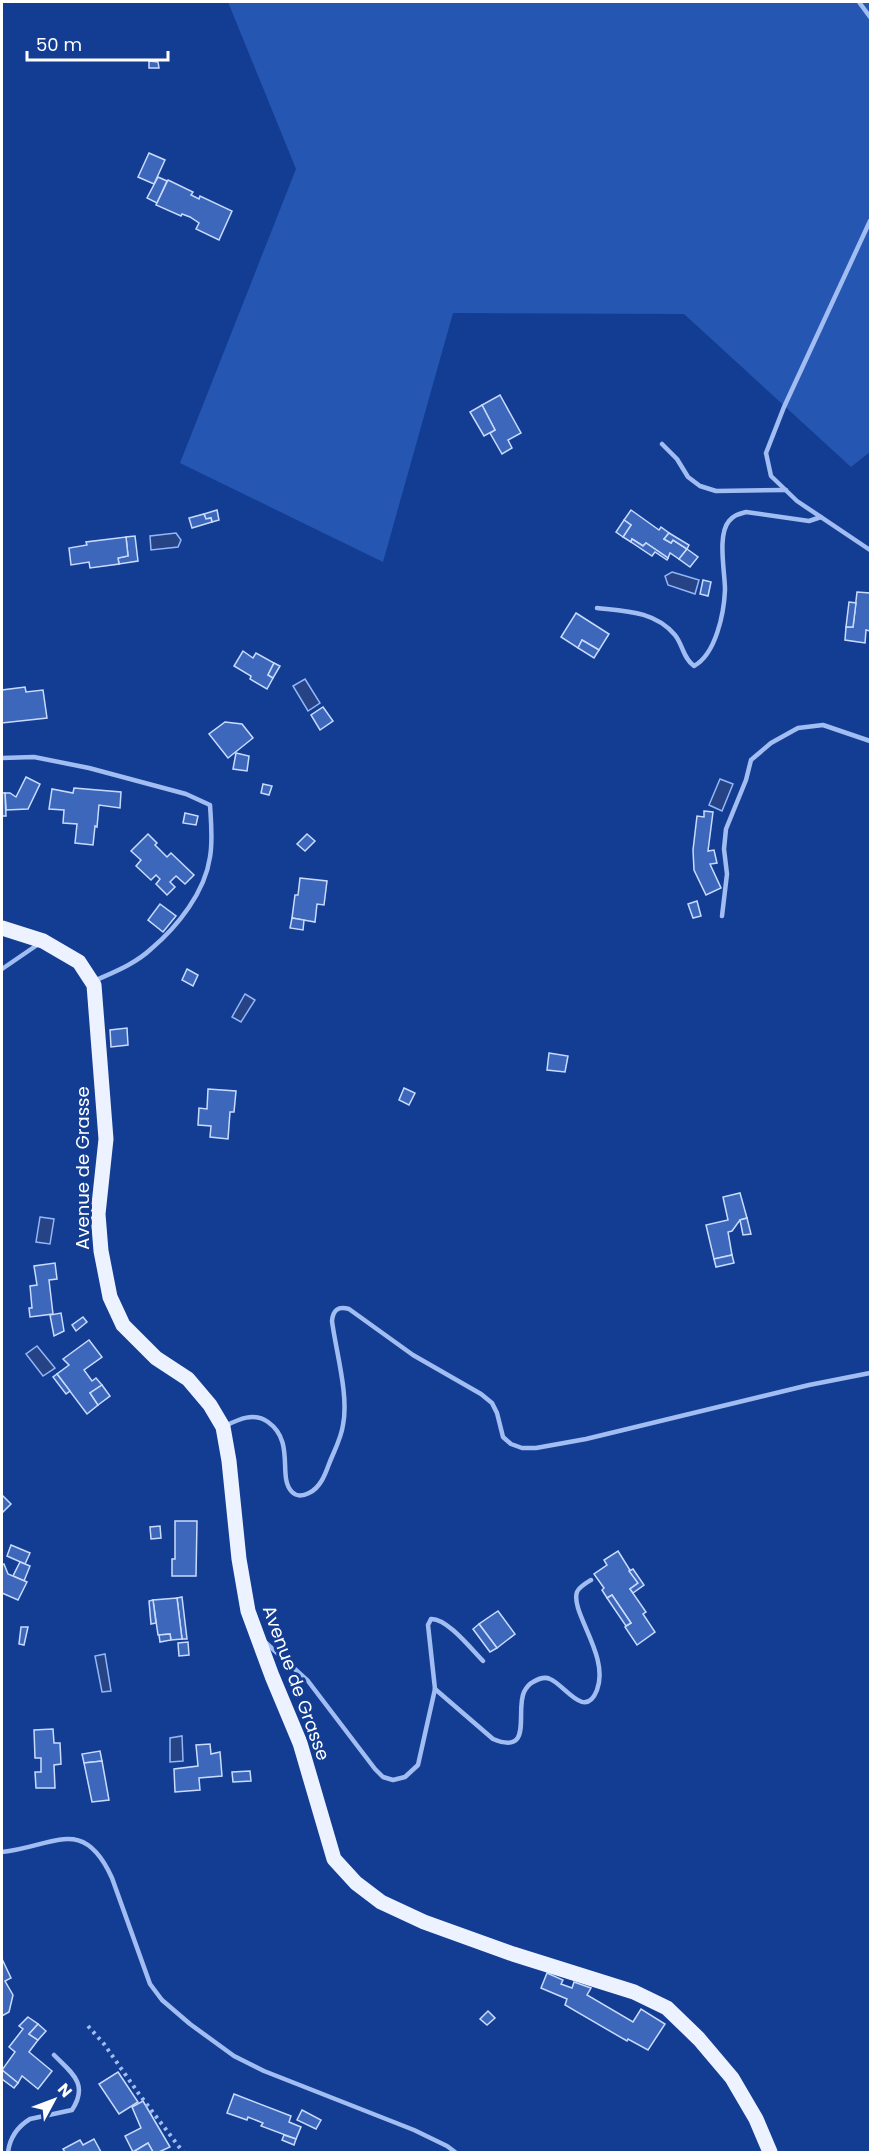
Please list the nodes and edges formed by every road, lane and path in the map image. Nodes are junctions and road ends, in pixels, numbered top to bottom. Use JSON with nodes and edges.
{"nodes":[{"id":1,"x":859,"y":2,"type":"edge"},
{"id":2,"x":870,"y":17,"type":"edge"},
{"id":3,"x":870,"y":221,"type":"edge"},
{"id":4,"x":662,"y":444,"type":"dead end"},
{"id":5,"x":786,"y":490,"type":"junction"},
{"id":6,"x":821,"y":517,"type":"junction"},
{"id":7,"x":870,"y":550,"type":"edge"},
{"id":8,"x":597,"y":609,"type":"dead end"},
{"id":9,"x":870,"y":741,"type":"edge"},
{"id":10,"x":2,"y":758,"type":"edge"},
{"id":11,"x":722,"y":916,"type":"dead end"},
{"id":12,"x":2,"y":928,"type":"edge"},
{"id":13,"x":43,"y":941,"type":"junction"},
{"id":14,"x":2,"y":969,"type":"edge"},
{"id":15,"x":92,"y":982,"type":"junction"},
{"id":16,"x":870,"y":1373,"type":"edge"},
{"id":17,"x":223,"y":1427,"type":"junction"},
{"id":18,"x":591,"y":1580,"type":"dead end"},
{"id":19,"x":256,"y":1635,"type":"junction"},
{"id":20,"x":483,"y":1661,"type":"dead end"},
{"id":21,"x":435,"y":1689,"type":"junction"},
{"id":22,"x":2,"y":1852,"type":"edge"},
{"id":23,"x":88,"y":2026,"type":"dead end"},
{"id":24,"x":54,"y":2055,"type":"dead end"},
{"id":25,"x":8,"y":2152,"type":"edge"},
{"id":26,"x":183,"y":2152,"type":"edge"},
{"id":27,"x":455,"y":2152,"type":"edge"},
{"id":28,"x":770,"y":2152,"type":"edge"}],
"edges":[{"from":1,"to":2,"type":"lane"},
{"from":3,"to":5,"type":"lane"},
{"from":4,"to":5,"type":"lane"},
{"from":5,"to":6,"type":"lane"},
{"from":6,"to":7,"type":"lane"},
{"from":6,"to":8,"type":"lane"},
{"from":9,"to":11,"type":"lane"},
{"from":10,"to":15,"type":"lane"},
{"from":12,"to":13,"type":"main road"},
{"from":13,"to":14,"type":"lane"},
{"from":13,"to":15,"type":"main road"},
{"from":15,"to":17,"type":"main road","name":"Avenue de Grasse"},
{"from":16,"to":17,"type":"lane"},
{"from":17,"to":19,"type":"main road","name":"Avenue de Grasse"},
{"from":18,"to":21,"type":"lane"},
{"from":19,"to":21,"type":"lane"},
{"from":19,"to":28,"type":"main road","name":"Avenue de Grasse"},
{"from":20,"to":21,"type":"lane"},
{"from":22,"to":27,"type":"lane"},
{"from":23,"to":26,"type":"path"},
{"from":24,"to":25,"type":"lane"}]}
